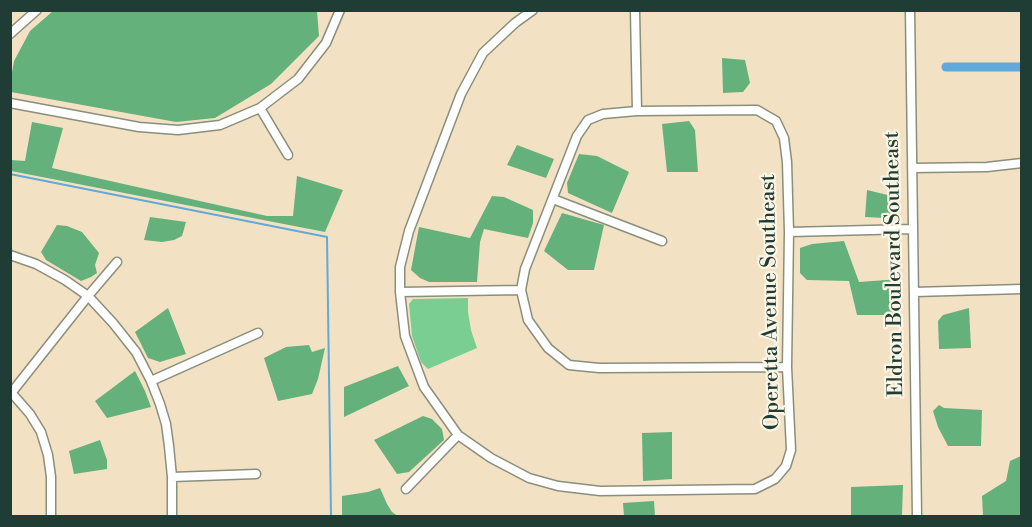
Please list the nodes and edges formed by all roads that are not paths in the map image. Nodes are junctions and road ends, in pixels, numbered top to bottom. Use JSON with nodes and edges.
{"nodes":[{"id":1,"x":37,"y":10,"type":"edge"},
{"id":2,"x":340,"y":10,"type":"edge"},
{"id":3,"x":533,"y":10,"type":"edge"},
{"id":4,"x":635,"y":10,"type":"edge"},
{"id":5,"x":910,"y":10,"type":"edge"},
{"id":6,"x":10,"y":34,"type":"edge"},
{"id":7,"x":10,"y":103,"type":"edge"},
{"id":8,"x":260,"y":108,"type":"junction"},
{"id":9,"x":638,"y":111,"type":"junction"},
{"id":10,"x":288,"y":155,"type":"dead end"},
{"id":11,"x":1022,"y":163,"type":"edge"},
{"id":12,"x":912,"y":168,"type":"junction"},
{"id":13,"x":553,"y":199,"type":"junction"},
{"id":14,"x":912,"y":230,"type":"junction"},
{"id":15,"x":789,"y":232,"type":"junction"},
{"id":16,"x":662,"y":241,"type":"dead end"},
{"id":17,"x":10,"y":255,"type":"edge"},
{"id":18,"x":117,"y":262,"type":"dead end"},
{"id":19,"x":1022,"y":289,"type":"edge"},
{"id":20,"x":521,"y":290,"type":"junction"},
{"id":21,"x":400,"y":292,"type":"junction"},
{"id":22,"x":914,"y":292,"type":"junction"},
{"id":23,"x":88,"y":296,"type":"junction"},
{"id":24,"x":258,"y":333,"type":"dead end"},
{"id":25,"x":787,"y":368,"type":"junction"},
{"id":26,"x":151,"y":381,"type":"junction"},
{"id":27,"x":11,"y":392,"type":"edge"},
{"id":28,"x":458,"y":435,"type":"junction"},
{"id":29,"x":255,"y":474,"type":"dead end"},
{"id":30,"x":172,"y":477,"type":"junction"},
{"id":31,"x":406,"y":489,"type":"dead end"},
{"id":32,"x":51,"y":516,"type":"edge"},
{"id":33,"x":172,"y":516,"type":"edge"},
{"id":34,"x":917,"y":516,"type":"edge"}],
"edges":[{"from":1,"to":6,"type":"street"},
{"from":2,"to":8,"type":"street"},
{"from":3,"to":21,"type":"street"},
{"from":4,"to":9,"type":"street"},
{"from":5,"to":12,"type":"street","name":"Eldron Boulevard Southeast"},
{"from":7,"to":8,"type":"street"},
{"from":8,"to":10,"type":"street"},
{"from":9,"to":13,"type":"street"},
{"from":9,"to":15,"type":"street","name":"Operetta Avenue Southeast"},
{"from":11,"to":12,"type":"street"},
{"from":12,"to":14,"type":"street","name":"Eldron Boulevard Southeast"},
{"from":13,"to":16,"type":"street"},
{"from":13,"to":20,"type":"street"},
{"from":14,"to":15,"type":"street"},
{"from":14,"to":22,"type":"street","name":"Eldron Boulevard Southeast"},
{"from":15,"to":25,"type":"street","name":"Operetta Avenue Southeast"},
{"from":17,"to":23,"type":"street"},
{"from":18,"to":23,"type":"street"},
{"from":19,"to":22,"type":"street"},
{"from":20,"to":21,"type":"street"},
{"from":20,"to":25,"type":"street"},
{"from":21,"to":28,"type":"street"},
{"from":22,"to":34,"type":"street","name":"Eldron Boulevard Southeast"},
{"from":23,"to":26,"type":"street"},
{"from":23,"to":27,"type":"street"},
{"from":24,"to":26,"type":"street"},
{"from":25,"to":28,"type":"street","name":"Operetta Avenue Southeast"},
{"from":26,"to":30,"type":"street"},
{"from":27,"to":32,"type":"street"},
{"from":28,"to":31,"type":"street"},
{"from":29,"to":30,"type":"street"},
{"from":30,"to":33,"type":"street"}]}
